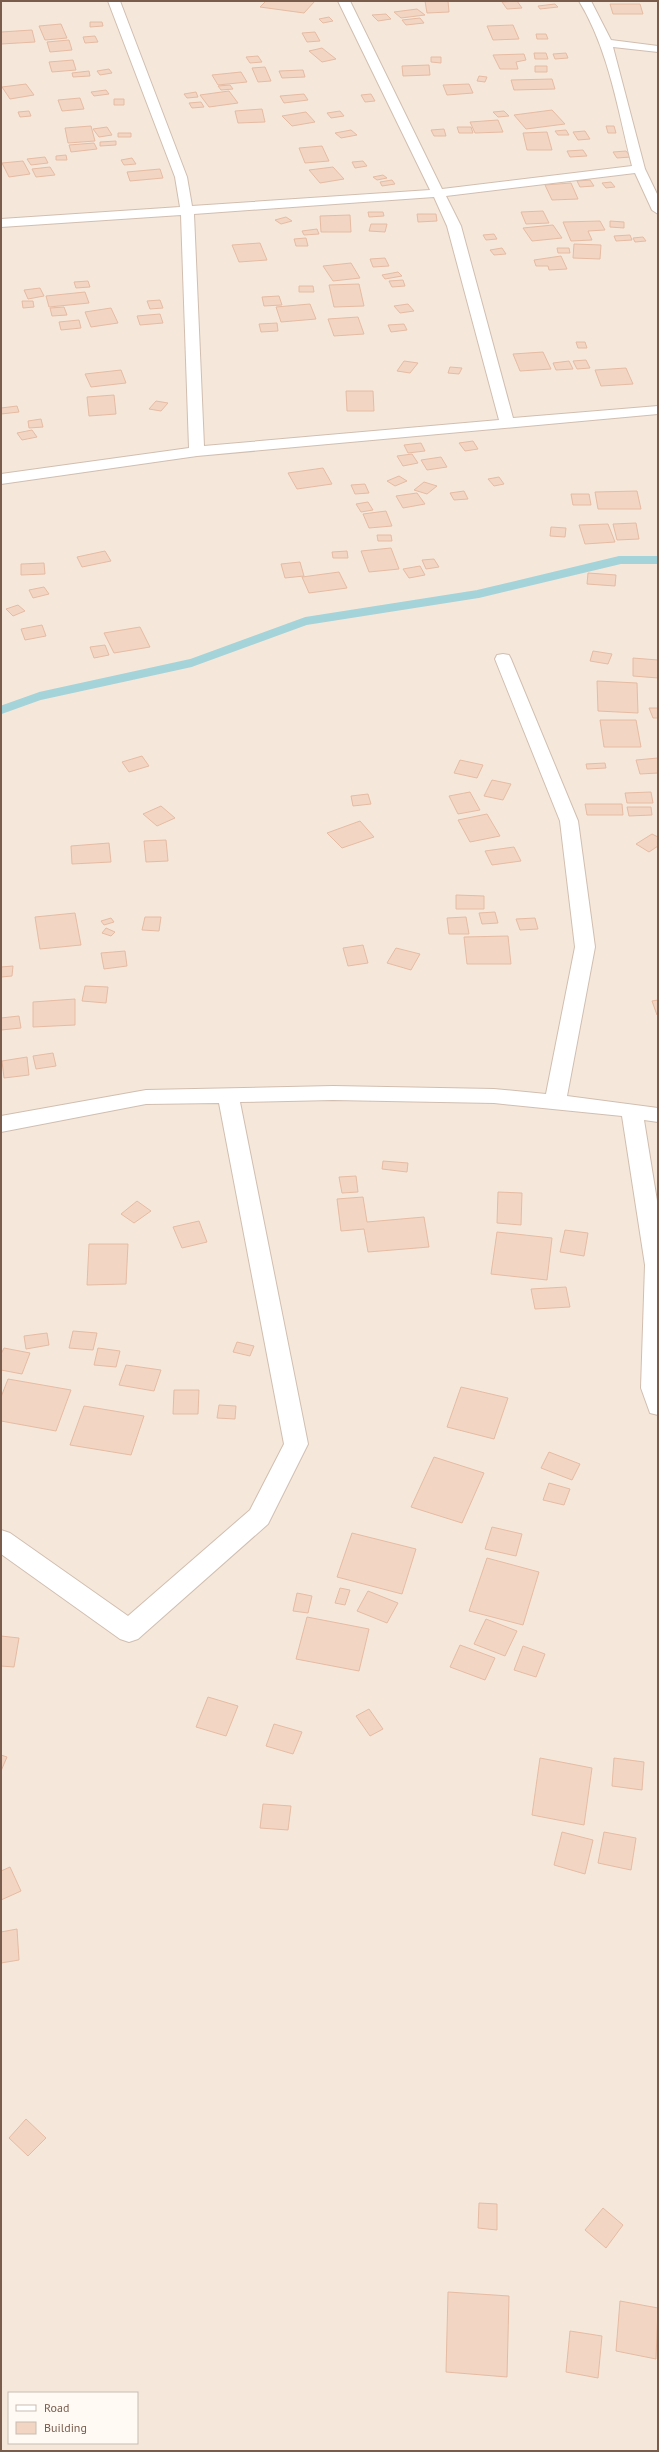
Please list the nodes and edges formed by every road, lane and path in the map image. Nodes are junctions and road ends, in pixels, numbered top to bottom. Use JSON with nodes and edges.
{"nodes":[{"id":1,"x":114,"y":1,"type":"edge"},
{"id":2,"x":344,"y":1,"type":"edge"},
{"id":3,"x":585,"y":1,"type":"edge"},
{"id":4,"x":606,"y":43,"type":"junction"},
{"id":5,"x":658,"y":49,"type":"edge"},
{"id":6,"x":639,"y":169,"type":"junction"},
{"id":7,"x":439,"y":193,"type":"junction"},
{"id":8,"x":658,"y":210,"type":"edge"},
{"id":9,"x":187,"y":212,"type":"junction"},
{"id":10,"x":1,"y":223,"type":"edge"},
{"id":11,"x":658,"y":410,"type":"edge"},
{"id":12,"x":507,"y":422,"type":"junction"},
{"id":13,"x":197,"y":451,"type":"junction"},
{"id":14,"x":1,"y":479,"type":"edge"},
{"id":15,"x":502,"y":659,"type":"dead end"},
{"id":16,"x":228,"y":1095,"type":"junction"},
{"id":17,"x":555,"y":1102,"type":"junction"},
{"id":18,"x":632,"y":1110,"type":"junction"},
{"id":19,"x":658,"y":1115,"type":"edge"},
{"id":20,"x":1,"y":1124,"type":"edge"},
{"id":21,"x":658,"y":1406,"type":"edge"},
{"id":22,"x":1,"y":1540,"type":"edge"}],
"edges":[{"from":1,"to":9,"type":"street"},
{"from":2,"to":7,"type":"street"},
{"from":3,"to":4,"type":"street"},
{"from":4,"to":5,"type":"street"},
{"from":4,"to":6,"type":"street"},
{"from":6,"to":7,"type":"street"},
{"from":6,"to":8,"type":"street"},
{"from":7,"to":9,"type":"street"},
{"from":7,"to":12,"type":"street"},
{"from":9,"to":10,"type":"street"},
{"from":9,"to":13,"type":"street"},
{"from":11,"to":12,"type":"street"},
{"from":12,"to":13,"type":"street"},
{"from":13,"to":14,"type":"street"},
{"from":15,"to":17,"type":"street"},
{"from":16,"to":17,"type":"street"},
{"from":16,"to":20,"type":"street"},
{"from":16,"to":22,"type":"street"},
{"from":17,"to":18,"type":"street"},
{"from":18,"to":19,"type":"street"},
{"from":18,"to":21,"type":"street"}]}
